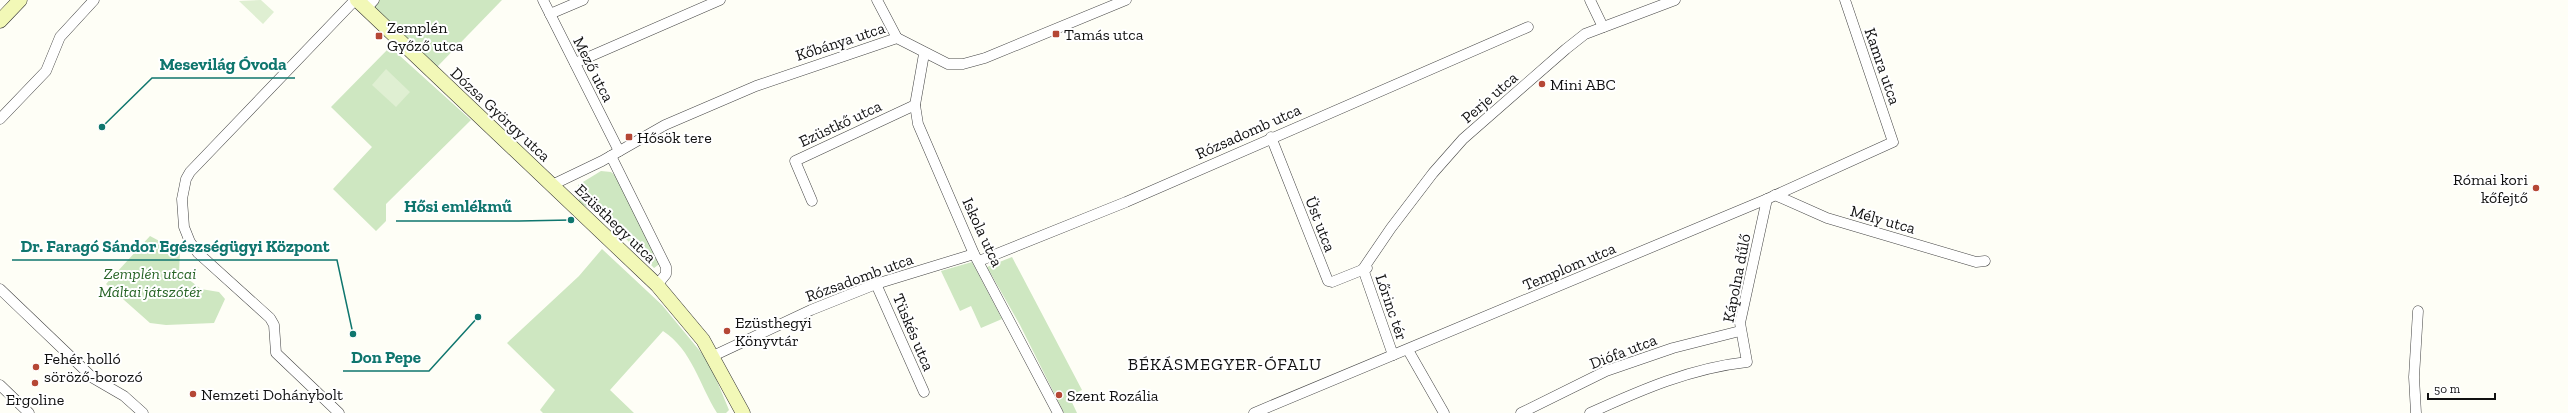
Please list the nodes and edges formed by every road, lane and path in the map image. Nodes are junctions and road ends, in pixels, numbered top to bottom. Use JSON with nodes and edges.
{"nodes":[{"id":1,"x":20,"y":0,"type":"edge"},
{"id":2,"x":94,"y":0,"type":"edge"},
{"id":3,"x":543,"y":0,"type":"edge"},
{"id":4,"x":583,"y":0,"type":"edge"},
{"id":5,"x":720,"y":0,"type":"edge"},
{"id":6,"x":877,"y":0,"type":"edge"},
{"id":7,"x":1126,"y":0,"type":"edge"},
{"id":8,"x":1590,"y":0,"type":"edge"},
{"id":9,"x":1675,"y":0,"type":"edge"},
{"id":10,"x":1845,"y":0,"type":"edge"},
{"id":11,"x":363,"y":2,"type":"edge"},
{"id":12,"x":550,"y":14,"type":"junction"},
{"id":13,"x":0,"y":21,"type":"edge"},
{"id":14,"x":1528,"y":27,"type":"dead end"},
{"id":15,"x":1603,"y":27,"type":"junction"},
{"id":16,"x":897,"y":38,"type":"junction"},
{"id":17,"x":924,"y":54,"type":"junction"},
{"id":18,"x":575,"y":63,"type":"junction"},
{"id":19,"x":915,"y":105,"type":"junction"},
{"id":20,"x":0,"y":119,"type":"edge"},
{"id":21,"x":1271,"y":137,"type":"junction"},
{"id":22,"x":1893,"y":142,"type":"joint"},
{"id":23,"x":615,"y":154,"type":"junction"},
{"id":24,"x":552,"y":185,"type":"junction"},
{"id":25,"x":1771,"y":197,"type":"junction"},
{"id":26,"x":812,"y":201,"type":"dead end"},
{"id":27,"x":976,"y":258,"type":"junction"},
{"id":28,"x":1985,"y":261,"type":"dead end"},
{"id":29,"x":1365,"y":268,"type":"junction"},
{"id":30,"x":876,"y":284,"type":"junction"},
{"id":31,"x":657,"y":285,"type":"junction"},
{"id":32,"x":0,"y":288,"type":"edge"},
{"id":33,"x":2418,"y":312,"type":"dead end"},
{"id":34,"x":1740,"y":331,"type":"junction"},
{"id":35,"x":1408,"y":350,"type":"junction"},
{"id":36,"x":1393,"y":355,"type":"junction"},
{"id":37,"x":714,"y":356,"type":"junction"},
{"id":38,"x":0,"y":385,"type":"edge"},
{"id":39,"x":924,"y":392,"type":"dead end"},
{"id":40,"x":29,"y":413,"type":"edge"},
{"id":41,"x":143,"y":413,"type":"edge"},
{"id":42,"x":339,"y":413,"type":"edge"},
{"id":43,"x":743,"y":413,"type":"edge"},
{"id":44,"x":1058,"y":413,"type":"edge"},
{"id":45,"x":1254,"y":413,"type":"edge"},
{"id":46,"x":1444,"y":413,"type":"edge"},
{"id":47,"x":1521,"y":413,"type":"edge"},
{"id":48,"x":1590,"y":413,"type":"edge"},
{"id":49,"x":2416,"y":413,"type":"edge"}],
"edges":[{"from":1,"to":13,"type":"street"},
{"from":2,"to":20,"type":"street"},
{"from":3,"to":12,"type":"street","name":"Mező utca"},
{"from":4,"to":12,"type":"street"},
{"from":5,"to":18,"type":"street"},
{"from":6,"to":16,"type":"street"},
{"from":7,"to":17,"type":"street","name":"Kőbánya utca"},
{"from":8,"to":15,"type":"street"},
{"from":9,"to":15,"type":"street","name":"Perje utca"},
{"from":10,"to":22,"type":"street","name":"Kamra utca"},
{"from":11,"to":24,"type":"street","name":"Dózsa György utca"},
{"from":11,"to":42,"type":"street"},
{"from":12,"to":18,"type":"street","name":"Mező utca"},
{"from":14,"to":21,"type":"street","name":"Rózsadomb utca"},
{"from":15,"to":29,"type":"street","name":"Perje utca"},
{"from":16,"to":17,"type":"street","name":"Kőbánya utca"},
{"from":16,"to":23,"type":"street","name":"Kőbánya utca"},
{"from":17,"to":19,"type":"street","name":"Iskola utca"},
{"from":18,"to":23,"type":"street","name":"Mező utca"},
{"from":19,"to":26,"type":"street","name":"Ezüstkő utca"},
{"from":19,"to":27,"type":"street","name":"Iskola utca"},
{"from":21,"to":27,"type":"street","name":"Rózsadomb utca"},
{"from":21,"to":29,"type":"street","name":"Üst utca"},
{"from":22,"to":25,"type":"street","name":"Templom utca"},
{"from":23,"to":24,"type":"street"},
{"from":23,"to":31,"type":"street","name":"Ezüsthegy utca"},
{"from":24,"to":31,"type":"street","name":"Ezüsthegy utca"},
{"from":25,"to":28,"type":"street","name":"Mély utca"},
{"from":25,"to":34,"type":"street","name":"Kápolna dűlő"},
{"from":25,"to":35,"type":"street","name":"Templom utca"},
{"from":27,"to":30,"type":"street","name":"Rózsadomb utca"},
{"from":27,"to":44,"type":"street","name":"Iskola utca"},
{"from":29,"to":36,"type":"street","name":"Lőrinc tér"},
{"from":30,"to":37,"type":"street","name":"Rózsadomb utca"},
{"from":30,"to":39,"type":"street","name":"Tüskés utca"},
{"from":31,"to":37,"type":"street","name":"Ezüsthegy utca"},
{"from":32,"to":41,"type":"street"},
{"from":33,"to":49,"type":"street"},
{"from":34,"to":47,"type":"street","name":"Diófa utca"},
{"from":34,"to":48,"type":"street","name":"Kápolna dűlő"},
{"from":35,"to":36,"type":"street","name":"Templom utca"},
{"from":35,"to":46,"type":"street"},
{"from":36,"to":45,"type":"street","name":"Templom utca"},
{"from":37,"to":43,"type":"street","name":"Ezüsthegy utca"},
{"from":38,"to":40,"type":"street"}]}
